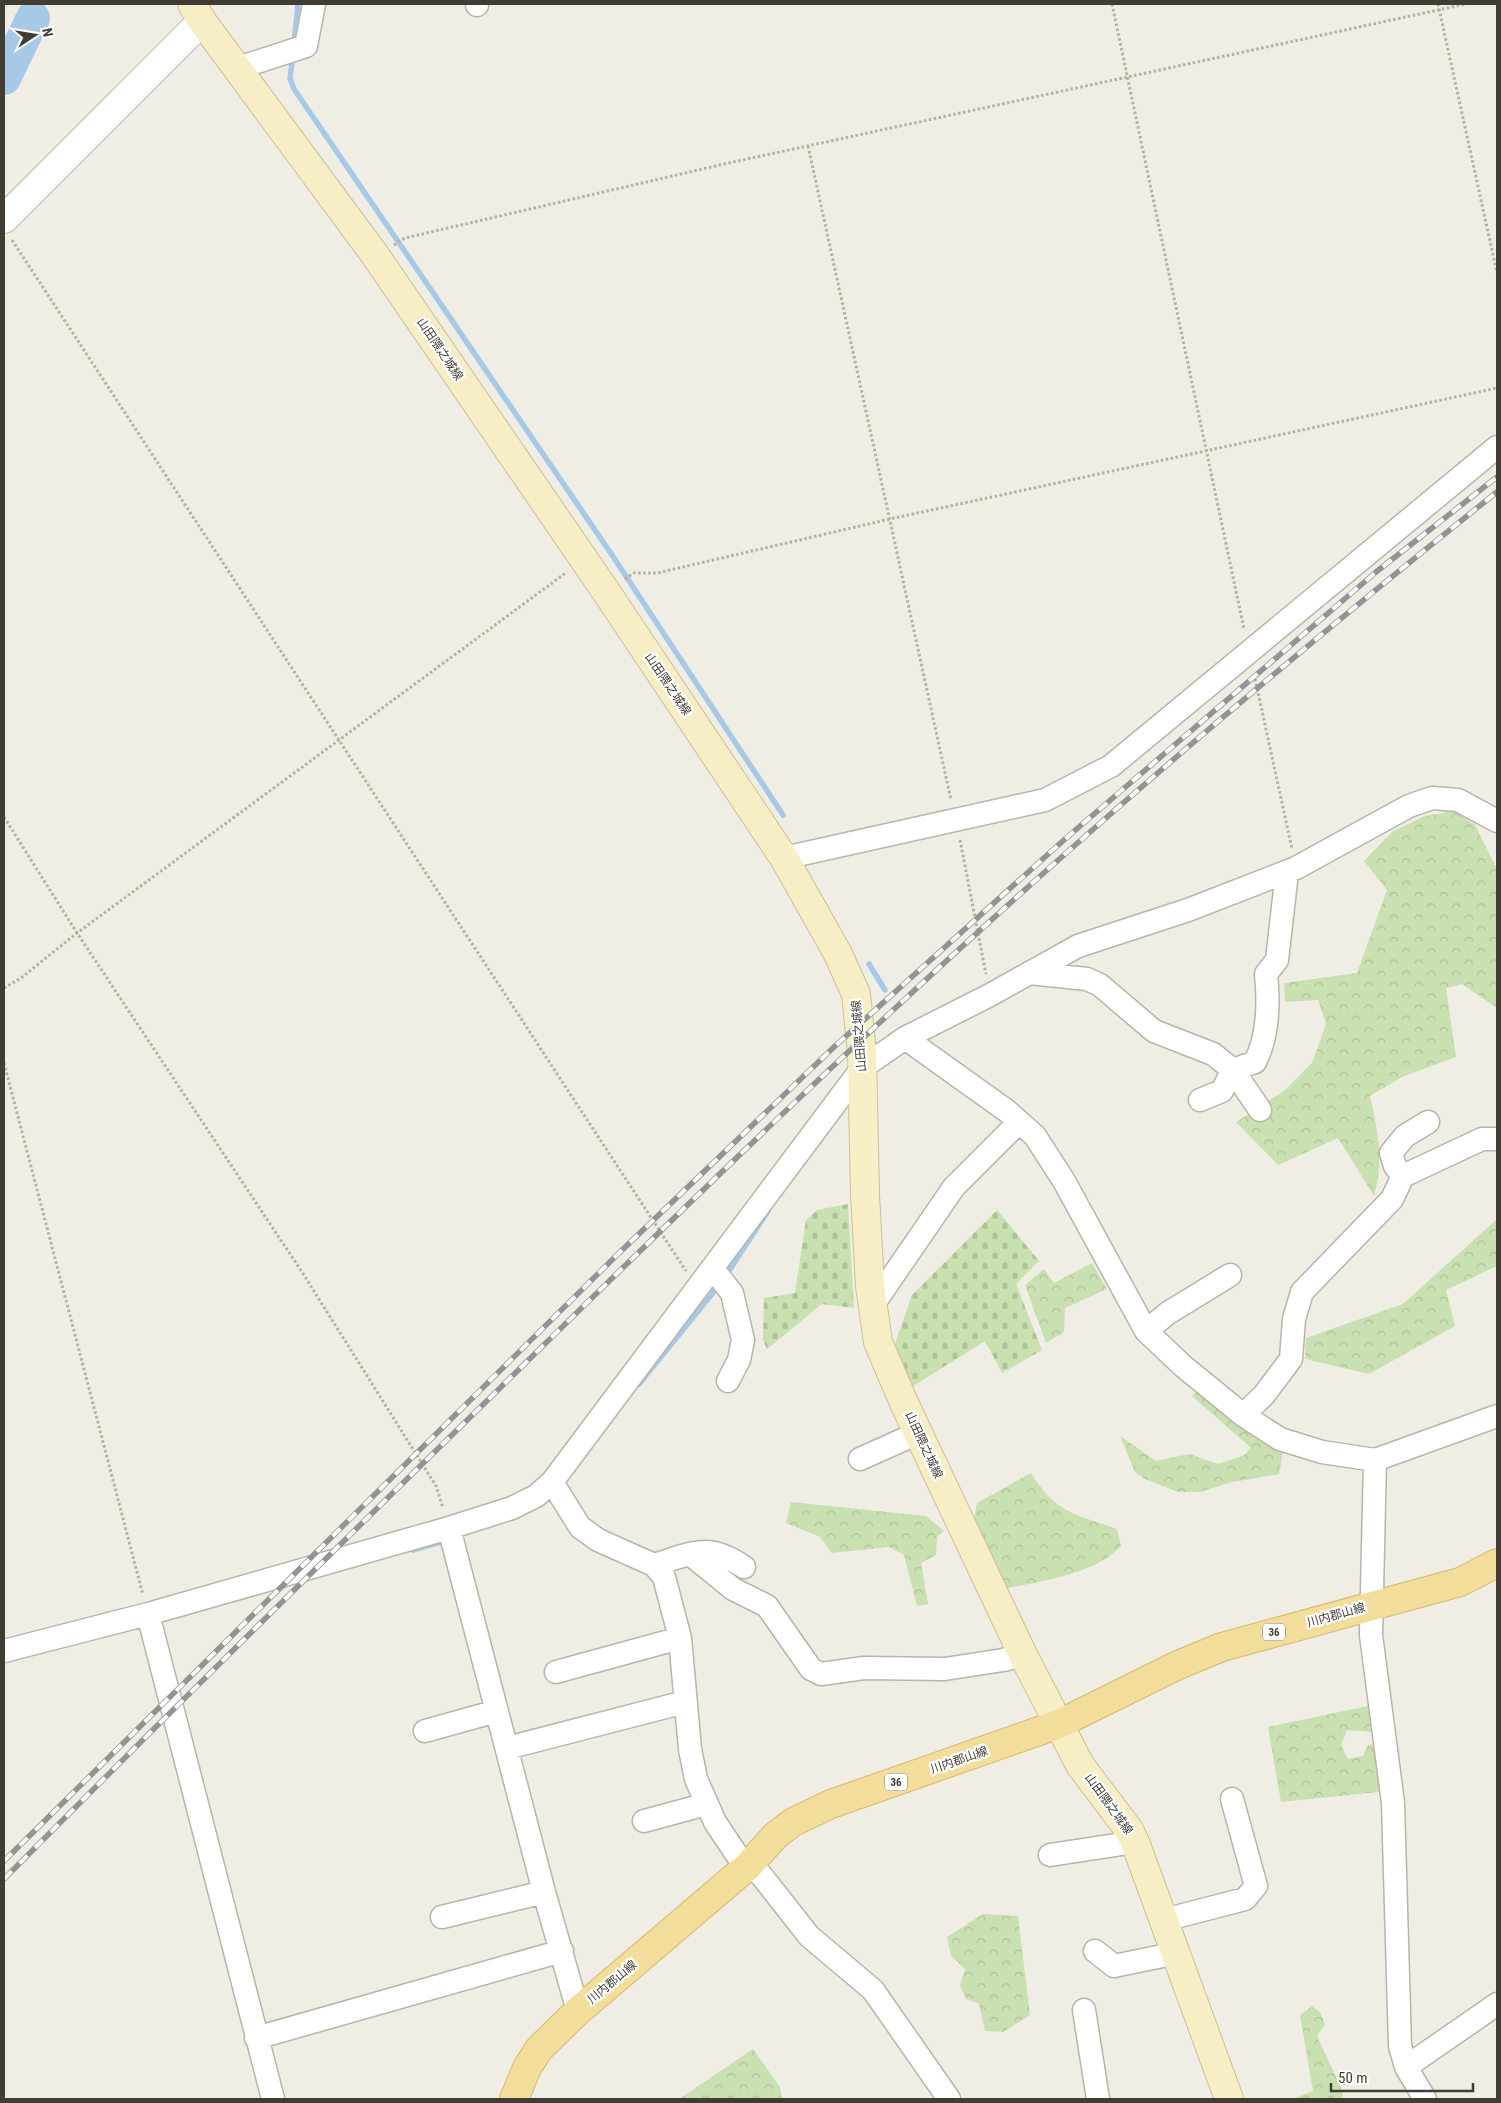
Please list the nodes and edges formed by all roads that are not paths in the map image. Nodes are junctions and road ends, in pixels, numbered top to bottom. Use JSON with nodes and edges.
{"nodes":[{"id":1,"x":314,"y":4,"type":"edge"},
{"id":2,"x":197,"y":12,"type":"edge"},
{"id":3,"x":238,"y":68,"type":"junction"},
{"id":4,"x":6,"y":227,"type":"edge"},
{"id":5,"x":1497,"y":448,"type":"edge"},
{"id":6,"x":1497,"y":820,"type":"edge"},
{"id":7,"x":784,"y":858,"type":"junction"},
{"id":8,"x":1292,"y":870,"type":"junction"},
{"id":9,"x":1029,"y":973,"type":"junction"},
{"id":10,"x":905,"y":1038,"type":"junction"},
{"id":11,"x":862,"y":1068,"type":"junction"},
{"id":12,"x":1233,"y":1070,"type":"junction"},
{"id":13,"x":1200,"y":1100,"type":"dead end"},
{"id":14,"x":1260,"y":1110,"type":"dead end"},
{"id":15,"x":1019,"y":1122,"type":"junction"},
{"id":16,"x":1428,"y":1122,"type":"dead end"},
{"id":17,"x":1497,"y":1138,"type":"edge"},
{"id":18,"x":1403,"y":1176,"type":"junction"},
{"id":19,"x":1230,"y":1275,"type":"dead end"},
{"id":20,"x":719,"y":1277,"type":"junction"},
{"id":21,"x":873,"y":1305,"type":"junction"},
{"id":22,"x":1146,"y":1331,"type":"junction"},
{"id":23,"x":728,"y":1381,"type":"dead end"},
{"id":24,"x":1243,"y":1415,"type":"junction"},
{"id":25,"x":1497,"y":1416,"type":"edge"},
{"id":26,"x":918,"y":1433,"type":"junction"},
{"id":27,"x":860,"y":1459,"type":"dead end"},
{"id":28,"x":1375,"y":1460,"type":"junction"},
{"id":29,"x":552,"y":1482,"type":"junction"},
{"id":30,"x":451,"y":1535,"type":"junction"},
{"id":31,"x":690,"y":1554,"type":"junction"},
{"id":32,"x":1497,"y":1563,"type":"edge"},
{"id":33,"x":654,"y":1565,"type":"junction"},
{"id":34,"x":744,"y":1568,"type":"dead end"},
{"id":35,"x":1372,"y":1605,"type":"junction"},
{"id":36,"x":150,"y":1619,"type":"junction"},
{"id":37,"x":680,"y":1638,"type":"junction"},
{"id":38,"x":4,"y":1651,"type":"edge"},
{"id":39,"x":1022,"y":1655,"type":"junction"},
{"id":40,"x":556,"y":1672,"type":"dead end"},
{"id":41,"x":685,"y":1702,"type":"junction"},
{"id":42,"x":497,"y":1711,"type":"junction"},
{"id":43,"x":1060,"y":1724,"type":"junction"},
{"id":44,"x":425,"y":1731,"type":"dead end"},
{"id":45,"x":507,"y":1748,"type":"junction"},
{"id":46,"x":1232,"y":1799,"type":"dead end"},
{"id":47,"x":707,"y":1804,"type":"junction"},
{"id":48,"x":644,"y":1821,"type":"dead end"},
{"id":49,"x":1135,"y":1842,"type":"junction"},
{"id":50,"x":1050,"y":1855,"type":"dead end"},
{"id":51,"x":748,"y":1866,"type":"junction"},
{"id":52,"x":544,"y":1892,"type":"junction"},
{"id":53,"x":442,"y":1917,"type":"dead end"},
{"id":54,"x":1164,"y":1920,"type":"junction"},
{"id":55,"x":562,"y":1951,"type":"junction"},
{"id":56,"x":1095,"y":1951,"type":"dead end"},
{"id":57,"x":1177,"y":1953,"type":"junction"},
{"id":58,"x":1497,"y":2004,"type":"edge"},
{"id":59,"x":1084,"y":2010,"type":"dead end"},
{"id":60,"x":578,"y":2011,"type":"junction"},
{"id":61,"x":256,"y":2038,"type":"junction"},
{"id":62,"x":1406,"y":2067,"type":"junction"},
{"id":63,"x":273,"y":2099,"type":"edge"},
{"id":64,"x":514,"y":2099,"type":"edge"},
{"id":65,"x":949,"y":2099,"type":"edge"},
{"id":66,"x":1098,"y":2099,"type":"edge"},
{"id":67,"x":1230,"y":2099,"type":"edge"},
{"id":68,"x":1425,"y":2099,"type":"edge"}],
"edges":[{"from":1,"to":3,"type":"street"},
{"from":2,"to":3,"type":"main road","name":"山田隈之城線"},
{"from":2,"to":4,"type":"street"},
{"from":3,"to":7,"type":"main road","name":"山田隈之城線"},
{"from":5,"to":7,"type":"street"},
{"from":6,"to":8,"type":"street"},
{"from":7,"to":11,"type":"main road","name":"山田隈之城線"},
{"from":8,"to":9,"type":"street"},
{"from":8,"to":12,"type":"street"},
{"from":9,"to":10,"type":"street"},
{"from":9,"to":12,"type":"street"},
{"from":10,"to":11,"type":"street"},
{"from":10,"to":15,"type":"street"},
{"from":11,"to":20,"type":"street"},
{"from":11,"to":21,"type":"main road","name":"山田隈之城線"},
{"from":12,"to":13,"type":"street"},
{"from":12,"to":14,"type":"street"},
{"from":15,"to":21,"type":"street"},
{"from":15,"to":22,"type":"street"},
{"from":16,"to":18,"type":"street"},
{"from":17,"to":18,"type":"street"},
{"from":18,"to":24,"type":"street"},
{"from":19,"to":22,"type":"street"},
{"from":20,"to":23,"type":"street"},
{"from":20,"to":29,"type":"street"},
{"from":21,"to":26,"type":"main road","name":"山田隈之城線"},
{"from":22,"to":24,"type":"street"},
{"from":24,"to":28,"type":"street"},
{"from":25,"to":28,"type":"street"},
{"from":26,"to":27,"type":"street"},
{"from":26,"to":39,"type":"main road","name":"山田隈之城線"},
{"from":28,"to":35,"type":"street"},
{"from":29,"to":30,"type":"street"},
{"from":29,"to":33,"type":"street"},
{"from":30,"to":36,"type":"street"},
{"from":30,"to":42,"type":"street"},
{"from":31,"to":33,"type":"street"},
{"from":31,"to":34,"type":"street"},
{"from":31,"to":39,"type":"street"},
{"from":32,"to":35,"type":"main road","name":"川内郡山線","number":"36"},
{"from":33,"to":37,"type":"street"},
{"from":35,"to":43,"type":"main road","name":"川内郡山線","number":"36"},
{"from":35,"to":62,"type":"street"},
{"from":36,"to":38,"type":"street"},
{"from":36,"to":61,"type":"street"},
{"from":37,"to":40,"type":"street"},
{"from":37,"to":41,"type":"street"},
{"from":39,"to":43,"type":"main road","name":"山田隈之城線"},
{"from":41,"to":45,"type":"street"},
{"from":41,"to":47,"type":"street"},
{"from":42,"to":44,"type":"street"},
{"from":42,"to":45,"type":"street"},
{"from":43,"to":49,"type":"main road","name":"山田隈之城線"},
{"from":43,"to":51,"type":"main road","name":"川内郡山線","number":"36"},
{"from":45,"to":52,"type":"street"},
{"from":46,"to":54,"type":"street"},
{"from":47,"to":48,"type":"street"},
{"from":47,"to":51,"type":"street"},
{"from":49,"to":50,"type":"street"},
{"from":49,"to":54,"type":"main road","name":"山田隈之城線"},
{"from":51,"to":60,"type":"main road","name":"川内郡山線","number":"36"},
{"from":51,"to":65,"type":"street"},
{"from":52,"to":53,"type":"street"},
{"from":52,"to":55,"type":"street"},
{"from":54,"to":57,"type":"main road","name":"山田隈之城線"},
{"from":55,"to":60,"type":"street"},
{"from":55,"to":61,"type":"street"},
{"from":56,"to":57,"type":"street"},
{"from":57,"to":67,"type":"main road","name":"山田隈之城線"},
{"from":58,"to":62,"type":"street"},
{"from":59,"to":66,"type":"street"},
{"from":60,"to":64,"type":"main road","name":"川内郡山線","number":"36"},
{"from":61,"to":63,"type":"street"},
{"from":62,"to":68,"type":"street"}]}
